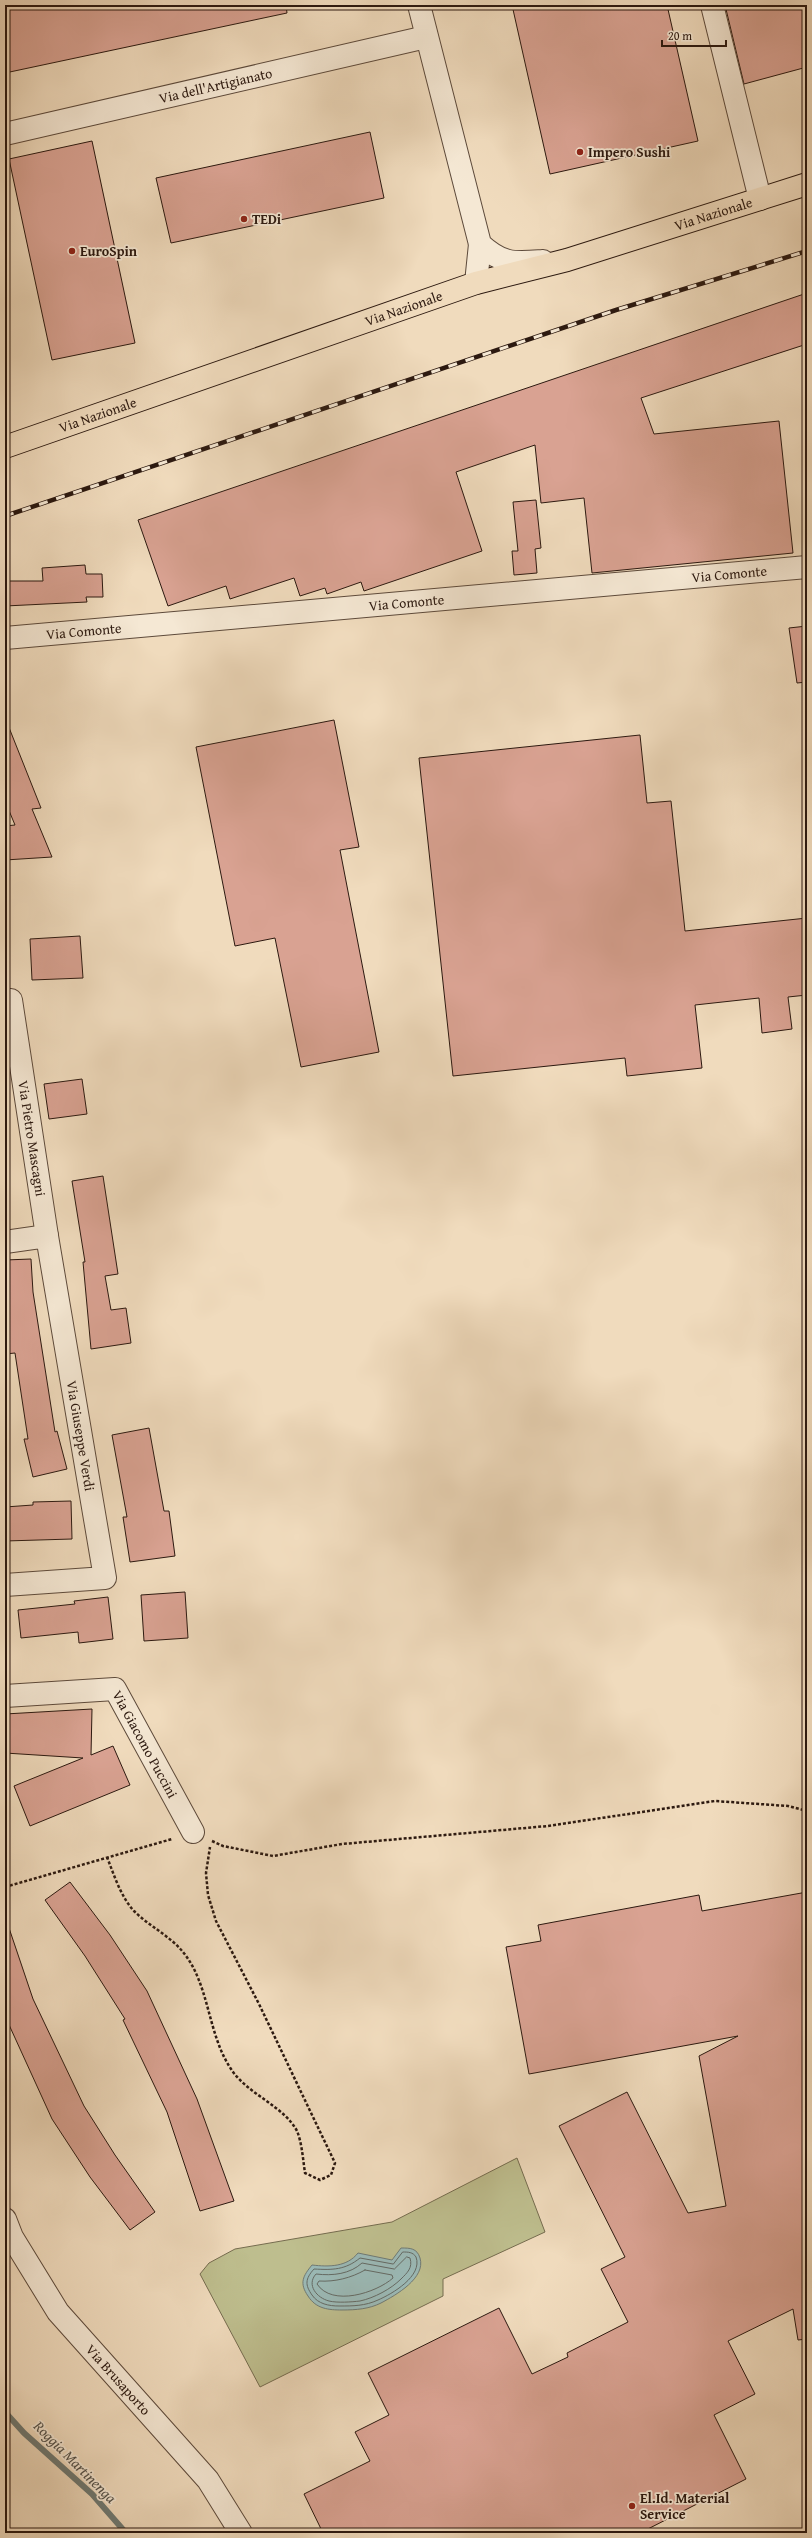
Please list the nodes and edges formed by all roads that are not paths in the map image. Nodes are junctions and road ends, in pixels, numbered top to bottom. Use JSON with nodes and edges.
{"nodes":[{"id":1,"x":419,"y":5,"type":"edge"},
{"id":2,"x":712,"y":5,"type":"edge"},
{"id":3,"x":426,"y":37,"type":"junction"},
{"id":4,"x":5,"y":134,"type":"edge"},
{"id":5,"x":807,"y":184,"type":"edge"},
{"id":6,"x":760,"y":199,"type":"junction"},
{"id":7,"x":480,"y":244,"type":"junction"},
{"id":8,"x":566,"y":260,"type":"junction"},
{"id":9,"x":476,"y":283,"type":"junction"},
{"id":10,"x":5,"y":447,"type":"edge"},
{"id":11,"x":807,"y":568,"type":"edge"},
{"id":12,"x":5,"y":638,"type":"edge"},
{"id":13,"x":5,"y":1000,"type":"edge"},
{"id":14,"x":47,"y":1236,"type":"junction"},
{"id":15,"x":5,"y":1242,"type":"edge"},
{"id":16,"x":5,"y":1585,"type":"edge"},
{"id":17,"x":5,"y":1696,"type":"edge"},
{"id":18,"x":193,"y":1832,"type":"road end"},
{"id":19,"x":5,"y":2219,"type":"edge"},
{"id":20,"x":241,"y":2533,"type":"edge"}],
"edges":[{"from":1,"to":3,"type":"street"},
{"from":2,"to":6,"type":"street"},
{"from":3,"to":4,"type":"street","name":"Via dell'Artigianato"},
{"from":3,"to":7,"type":"street"},
{"from":5,"to":6,"type":"main road","name":"Via Nazionale"},
{"from":6,"to":8,"type":"main road","name":"Via Nazionale"},
{"from":7,"to":8,"type":"street"},
{"from":7,"to":9,"type":"street"},
{"from":8,"to":9,"type":"main road","name":"Via Nazionale"},
{"from":9,"to":10,"type":"main road","name":"Via Nazionale"},
{"from":11,"to":12,"type":"street","name":"Via Comonte"},
{"from":13,"to":14,"type":"street","name":"Via Pietro Mascagni"},
{"from":14,"to":15,"type":"street"},
{"from":14,"to":16,"type":"street","name":"Via Giuseppe Verdi"},
{"from":17,"to":18,"type":"street","name":"Via Giacomo Puccini"},
{"from":19,"to":20,"type":"street","name":"Via Brusaporto"}]}
